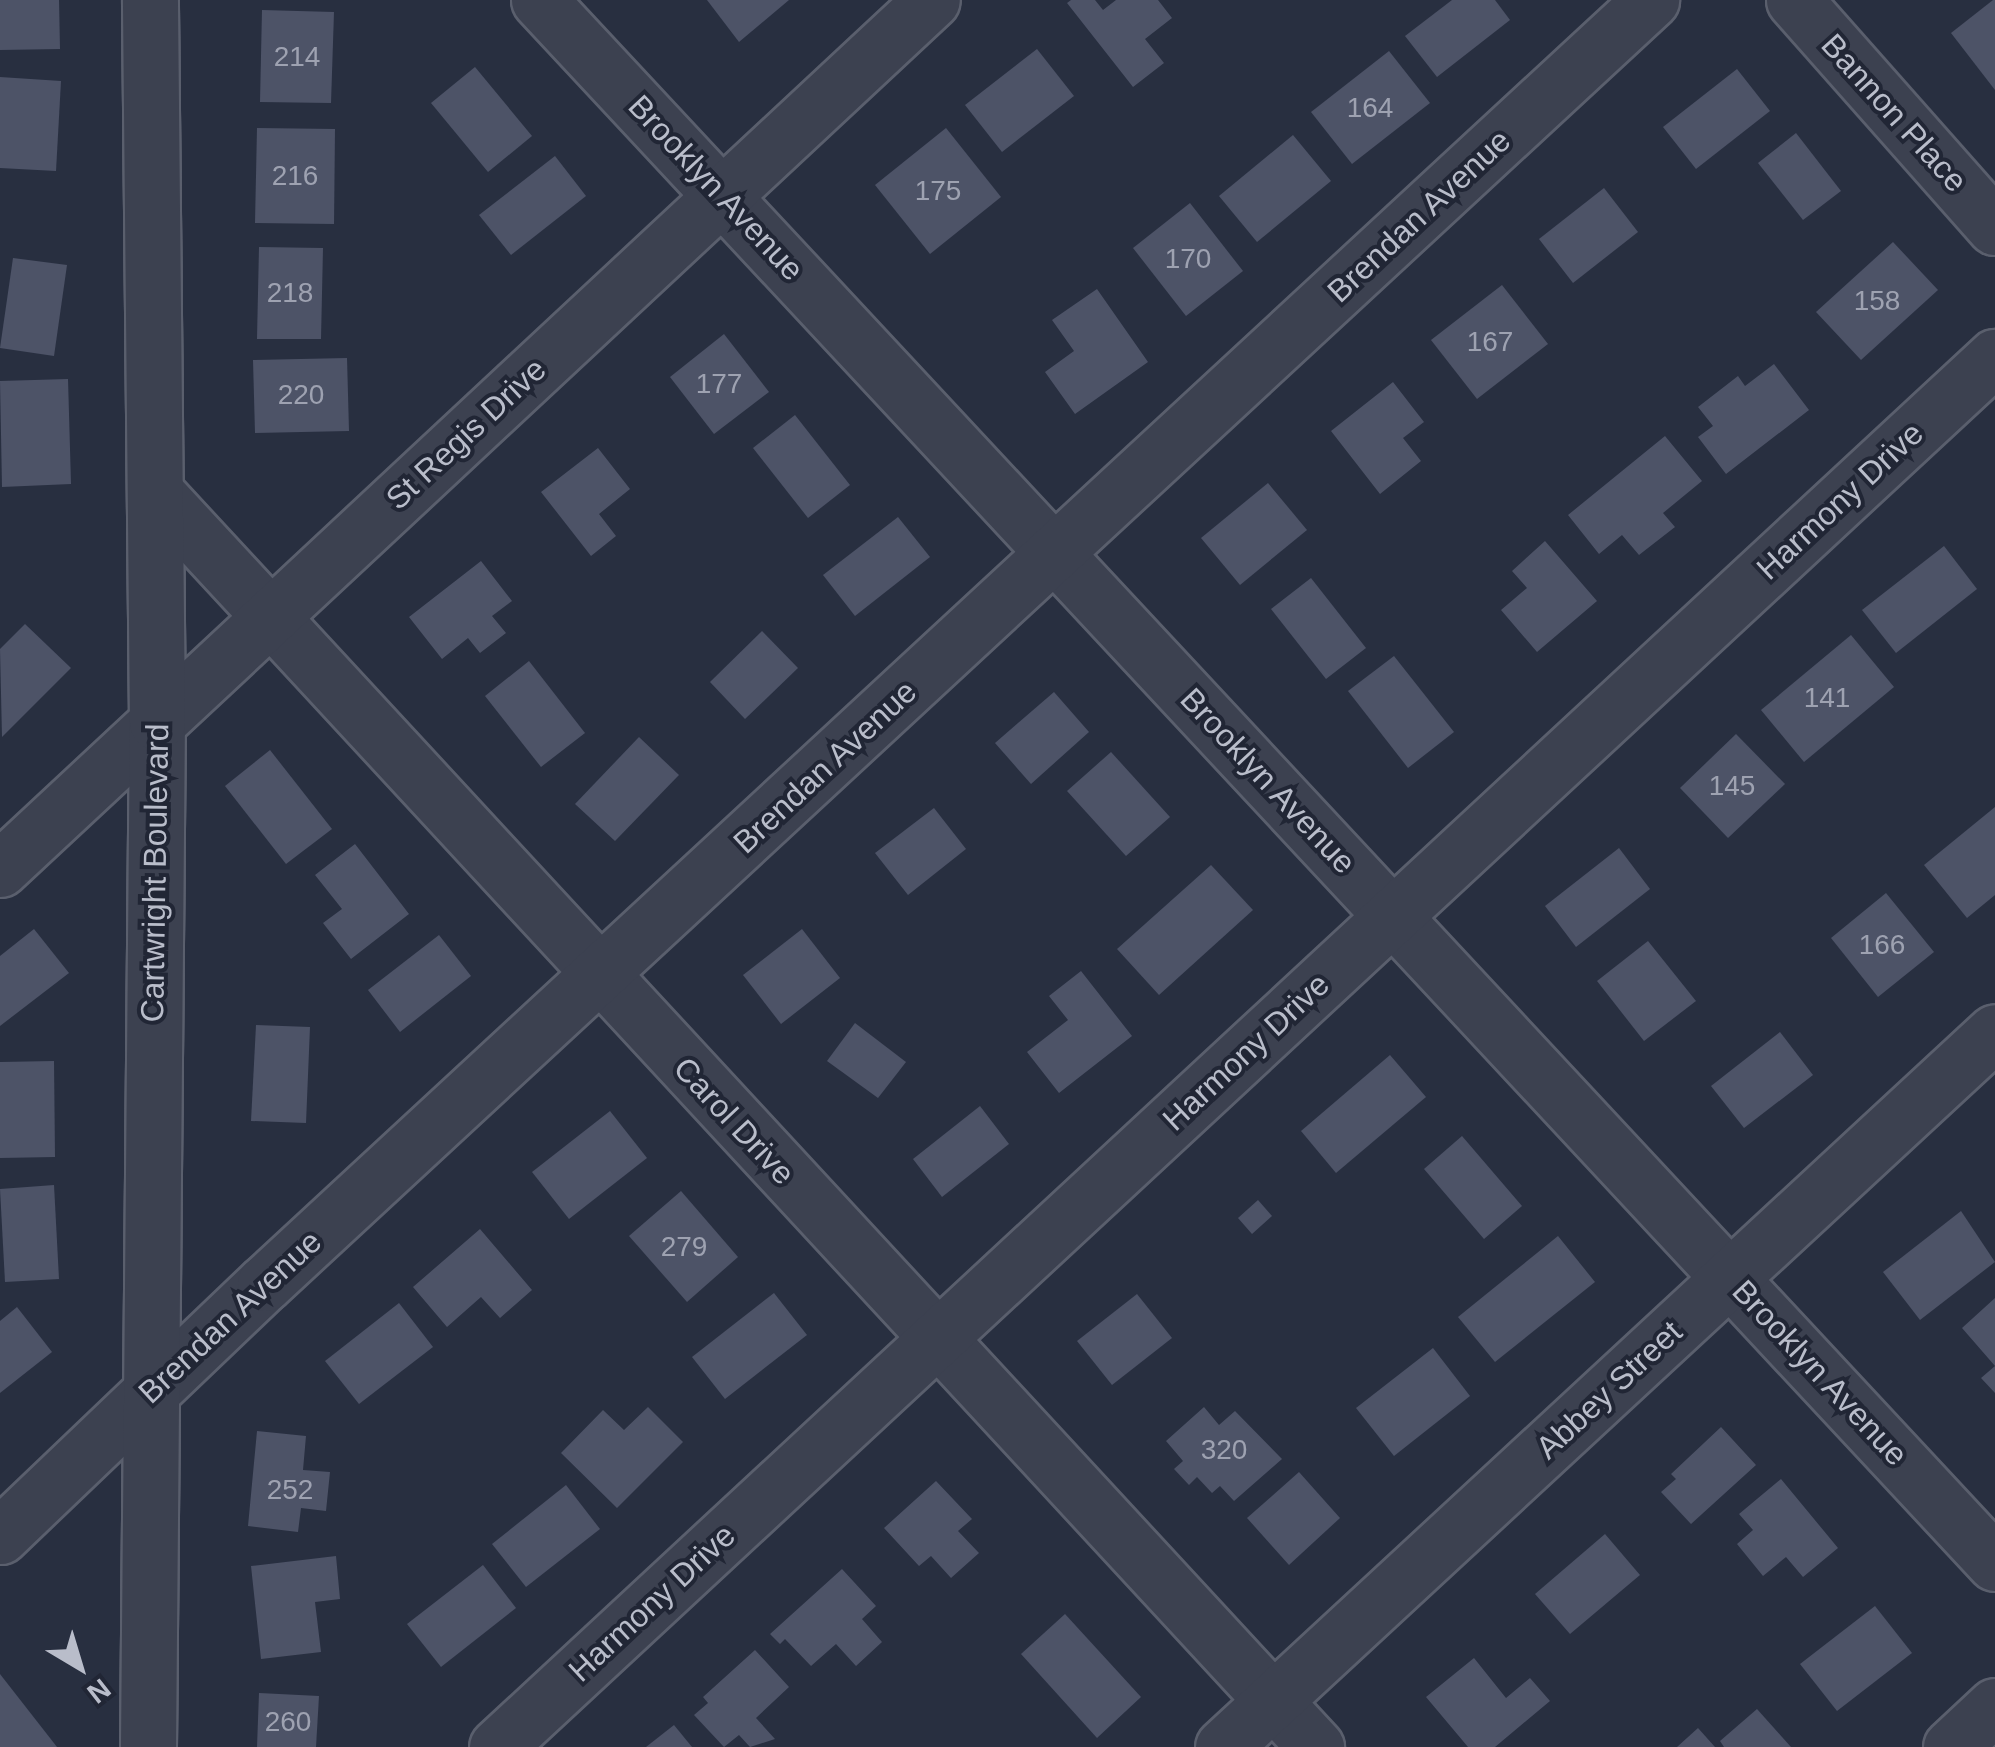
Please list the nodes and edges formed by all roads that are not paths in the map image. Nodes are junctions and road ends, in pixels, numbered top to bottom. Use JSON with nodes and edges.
{"nodes":[{"id":1,"x":150,"y":0,"type":"edge"},
{"id":2,"x":539,"y":0,"type":"edge"},
{"id":3,"x":932,"y":0,"type":"edge"},
{"id":4,"x":1651,"y":0,"type":"edge"},
{"id":5,"x":1794,"y":0,"type":"edge"},
{"id":6,"x":723,"y":194,"type":"junction"},
{"id":7,"x":1995,"y":227,"type":"edge"},
{"id":8,"x":1995,"y":357,"type":"edge"},
{"id":9,"x":155,"y":492,"type":"junction"},
{"id":10,"x":1056,"y":552,"type":"junction"},
{"id":11,"x":269,"y":618,"type":"junction"},
{"id":12,"x":157,"y":722,"type":"junction"},
{"id":13,"x":0,"y":868,"type":"edge"},
{"id":14,"x":1394,"y":916,"type":"junction"},
{"id":15,"x":600,"y":977,"type":"junction"},
{"id":16,"x":1995,"y":1032,"type":"edge"},
{"id":17,"x":1731,"y":1277,"type":"junction"},
{"id":18,"x":936,"y":1339,"type":"junction"},
{"id":19,"x":150,"y":1393,"type":"junction"},
{"id":20,"x":0,"y":1536,"type":"edge"},
{"id":21,"x":1995,"y":1563,"type":"edge"},
{"id":22,"x":1273,"y":1701,"type":"junction"},
{"id":23,"x":1995,"y":1706,"type":"edge"},
{"id":24,"x":148,"y":1747,"type":"edge"},
{"id":25,"x":497,"y":1747,"type":"edge"},
{"id":26,"x":1223,"y":1747,"type":"edge"},
{"id":27,"x":1316,"y":1747,"type":"edge"},
{"id":28,"x":1950,"y":1747,"type":"edge"}],
"edges":[{"from":1,"to":9,"type":"street","name":"Cartwright Boulevard"},
{"from":2,"to":6,"type":"street","name":"Brooklyn Avenue"},
{"from":3,"to":6,"type":"street","name":"St Regis Drive"},
{"from":4,"to":10,"type":"street","name":"Brendan Avenue"},
{"from":5,"to":7,"type":"street","name":"Bannon Place"},
{"from":6,"to":10,"type":"street","name":"Brooklyn Avenue"},
{"from":6,"to":11,"type":"street","name":"St Regis Drive"},
{"from":8,"to":14,"type":"street","name":"Harmony Drive"},
{"from":9,"to":11,"type":"street","name":"Carol Drive"},
{"from":9,"to":12,"type":"street","name":"Cartwright Boulevard"},
{"from":10,"to":14,"type":"street","name":"Brooklyn Avenue"},
{"from":10,"to":15,"type":"street","name":"Brendan Avenue"},
{"from":11,"to":12,"type":"street","name":"St Regis Drive"},
{"from":11,"to":15,"type":"street","name":"Carol Drive"},
{"from":12,"to":13,"type":"street","name":"St Regis Drive"},
{"from":12,"to":19,"type":"street","name":"Cartwright Boulevard"},
{"from":14,"to":17,"type":"street","name":"Brooklyn Avenue"},
{"from":14,"to":18,"type":"street","name":"Harmony Drive"},
{"from":15,"to":18,"type":"street","name":"Carol Drive"},
{"from":15,"to":19,"type":"street","name":"Brendan Avenue"},
{"from":16,"to":17,"type":"street","name":"Abbey Street"},
{"from":17,"to":21,"type":"street","name":"Brooklyn Avenue"},
{"from":17,"to":22,"type":"street","name":"Abbey Street"},
{"from":18,"to":22,"type":"street","name":"Carol Drive"},
{"from":18,"to":25,"type":"street","name":"Harmony Drive"},
{"from":19,"to":20,"type":"street","name":"Brendan Avenue"},
{"from":19,"to":24,"type":"street","name":"Cartwright Boulevard"},
{"from":22,"to":26,"type":"street","name":"Abbey Street"},
{"from":22,"to":27,"type":"street","name":"Carol Drive"},
{"from":23,"to":28,"type":"street"}]}
